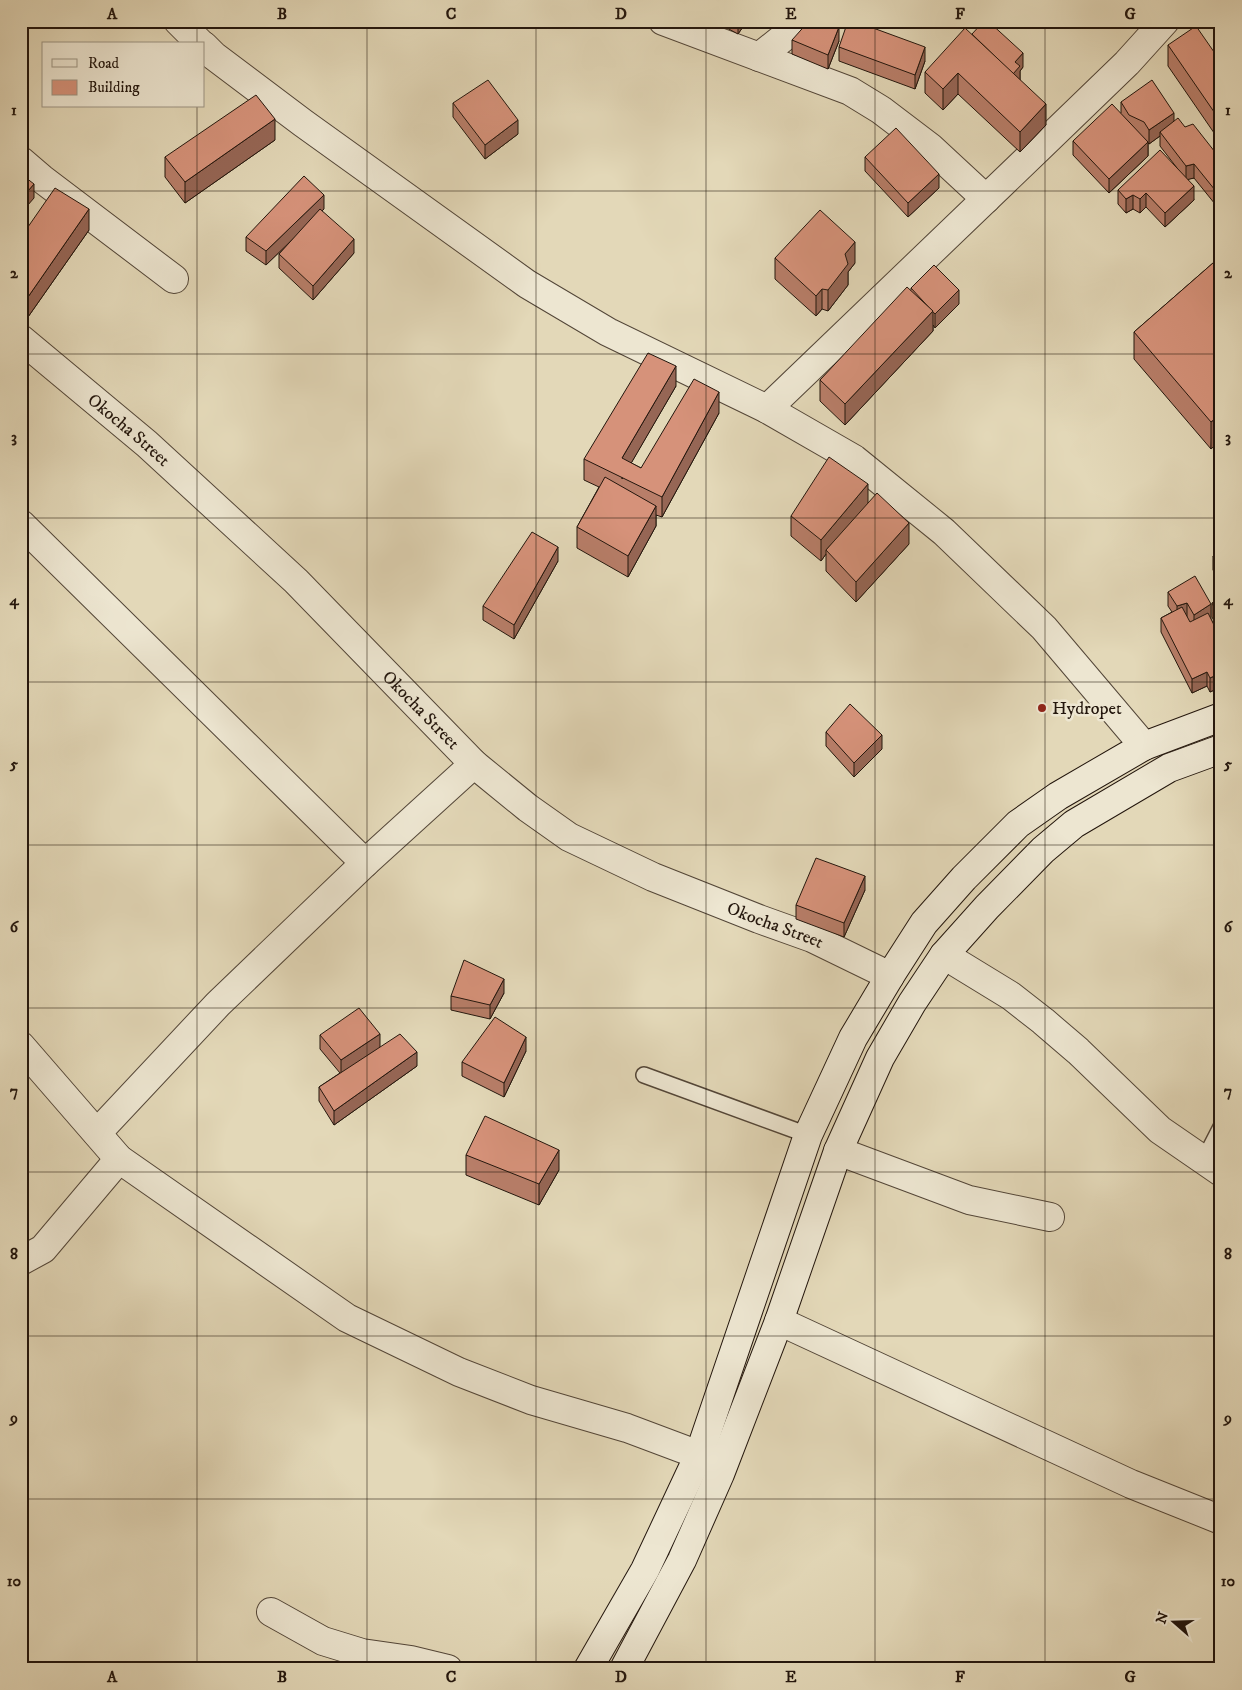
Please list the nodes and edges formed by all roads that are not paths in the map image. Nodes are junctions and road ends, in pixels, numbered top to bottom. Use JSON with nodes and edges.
{"nodes":[{"id":1,"x":178,"y":21,"type":"edge"},
{"id":2,"x":663,"y":21,"type":"edge"},
{"id":3,"x":804,"y":21,"type":"edge"},
{"id":4,"x":1165,"y":21,"type":"edge"},
{"id":5,"x":199,"y":42,"type":"edge"},
{"id":6,"x":205,"y":47,"type":"edge"},
{"id":7,"x":759,"y":57,"type":"junction"},
{"id":8,"x":21,"y":161,"type":"edge"},
{"id":9,"x":986,"y":199,"type":"junction"},
{"id":10,"x":174,"y":279,"type":"dead end"},
{"id":11,"x":21,"y":339,"type":"edge"},
{"id":12,"x":767,"y":409,"type":"junction"},
{"id":13,"x":21,"y":524,"type":"edge"},
{"id":14,"x":1221,"y":718,"type":"edge"},
{"id":15,"x":1144,"y":746,"type":"junction"},
{"id":16,"x":1221,"y":749,"type":"edge"},
{"id":17,"x":474,"y":764,"type":"junction"},
{"id":18,"x":365,"y":863,"type":"junction"},
{"id":19,"x":944,"y":955,"type":"junction"},
{"id":20,"x":890,"y":976,"type":"junction"},
{"id":21,"x":21,"y":1046,"type":"edge"},
{"id":22,"x":644,"y":1075,"type":"dead end"},
{"id":23,"x":1221,"y":1127,"type":"edge"},
{"id":24,"x":96,"y":1133,"type":"junction"},
{"id":25,"x":808,"y":1135,"type":"junction"},
{"id":26,"x":838,"y":1152,"type":"junction"},
{"id":27,"x":119,"y":1159,"type":"junction"},
{"id":28,"x":1212,"y":1166,"type":"edge"},
{"id":29,"x":1050,"y":1217,"type":"dead end"},
{"id":30,"x":21,"y":1261,"type":"edge"},
{"id":31,"x":779,"y":1321,"type":"junction"},
{"id":32,"x":699,"y":1455,"type":"junction"},
{"id":33,"x":1221,"y":1520,"type":"edge"},
{"id":34,"x":271,"y":1612,"type":"dead end"},
{"id":35,"x":627,"y":1668,"type":"edge"},
{"id":36,"x":448,"y":1669,"type":"edge"},
{"id":37,"x":588,"y":1669,"type":"edge"}],
"edges":[{"from":1,"to":5,"type":"street"},
{"from":2,"to":7,"type":"street"},
{"from":3,"to":7,"type":"street"},
{"from":4,"to":9,"type":"street"},
{"from":6,"to":12,"type":"street"},
{"from":7,"to":9,"type":"street"},
{"from":8,"to":10,"type":"street"},
{"from":9,"to":12,"type":"street"},
{"from":11,"to":17,"type":"street","name":"Okocha Street"},
{"from":12,"to":15,"type":"street"},
{"from":13,"to":18,"type":"street"},
{"from":14,"to":15,"type":"street"},
{"from":15,"to":20,"type":"street"},
{"from":16,"to":19,"type":"street"},
{"from":17,"to":18,"type":"street"},
{"from":17,"to":20,"type":"street","name":"Okocha Street"},
{"from":18,"to":24,"type":"street"},
{"from":19,"to":26,"type":"street"},
{"from":19,"to":28,"type":"street"},
{"from":20,"to":25,"type":"street"},
{"from":21,"to":24,"type":"street"},
{"from":22,"to":25,"type":"lane"},
{"from":23,"to":28,"type":"lane"},
{"from":24,"to":27,"type":"street"},
{"from":25,"to":32,"type":"street"},
{"from":26,"to":29,"type":"street"},
{"from":26,"to":31,"type":"street"},
{"from":27,"to":30,"type":"street"},
{"from":27,"to":32,"type":"street"},
{"from":31,"to":33,"type":"street"},
{"from":31,"to":35,"type":"street"},
{"from":32,"to":37,"type":"street"},
{"from":34,"to":36,"type":"street"}]}
